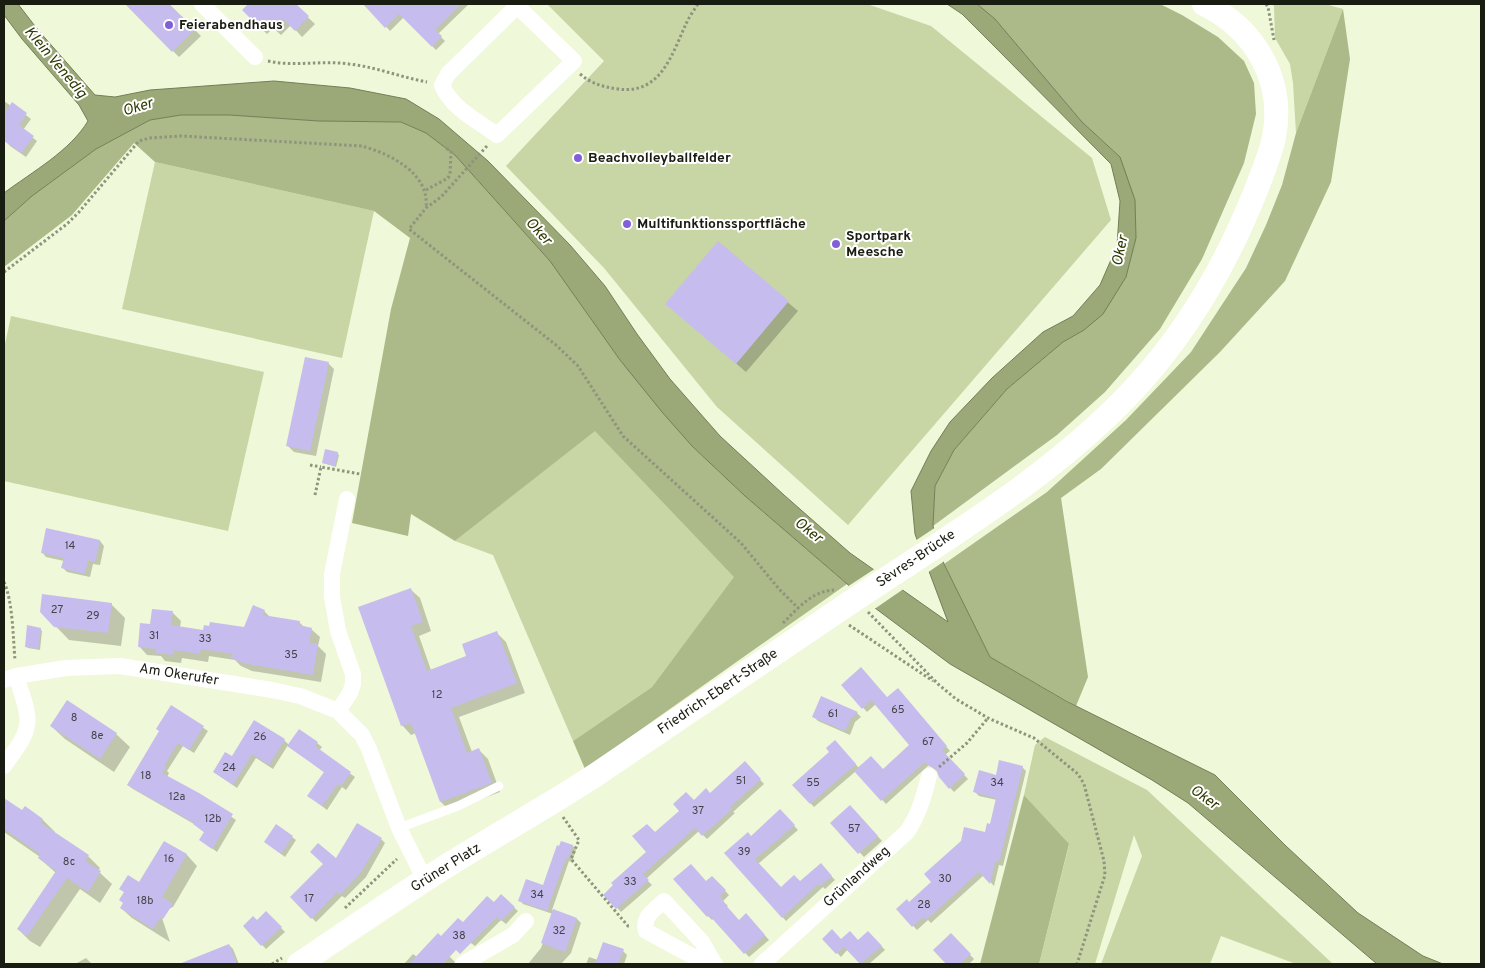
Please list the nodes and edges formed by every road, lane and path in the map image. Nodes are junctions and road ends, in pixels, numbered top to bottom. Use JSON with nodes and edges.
{"nodes":[{"id":1,"x":202,"y":4,"type":"edge"},
{"id":2,"x":698,"y":4,"type":"edge"},
{"id":3,"x":1204,"y":4,"type":"edge"},
{"id":4,"x":1266,"y":4,"type":"edge"},
{"id":5,"x":516,"y":5,"type":"edge"},
{"id":6,"x":1275,"y":46,"type":"dead end"},
{"id":7,"x":255,"y":57,"type":"joint"},
{"id":8,"x":574,"y":61,"type":"junction"},
{"id":9,"x":442,"y":85,"type":"junction"},
{"id":10,"x":493,"y":139,"type":"dead end"},
{"id":11,"x":446,"y":148,"type":"dead end"},
{"id":12,"x":426,"y":190,"type":"junction"},
{"id":13,"x":426,"y":208,"type":"junction"},
{"id":14,"x":4,"y":272,"type":"edge"},
{"id":15,"x":310,"y":465,"type":"dead end"},
{"id":16,"x":321,"y":467,"type":"junction"},
{"id":17,"x":360,"y":474,"type":"dead end"},
{"id":18,"x":315,"y":495,"type":"dead end"},
{"id":19,"x":347,"y":499,"type":"dead end"},
{"id":20,"x":4,"y":582,"type":"edge"},
{"id":21,"x":846,"y":607,"type":"junction"},
{"id":22,"x":10,"y":678,"type":"edge"},
{"id":23,"x":938,"y":684,"type":"junction"},
{"id":24,"x":338,"y":712,"type":"junction"},
{"id":25,"x":988,"y":718,"type":"junction"},
{"id":26,"x":4,"y":766,"type":"edge"},
{"id":27,"x":595,"y":775,"type":"joint"},
{"id":28,"x":929,"y":776,"type":"joint"},
{"id":29,"x":499,"y":786,"type":"dead end"},
{"id":30,"x":553,"y":802,"type":"junction"},
{"id":31,"x":399,"y":828,"type":"junction"},
{"id":32,"x":408,"y":849,"type":"junction"},
{"id":33,"x":425,"y":880,"type":"junction"},
{"id":34,"x":339,"y":914,"type":"dead end"},
{"id":35,"x":526,"y":921,"type":"dead end"},
{"id":36,"x":644,"y":925,"type":"junction"},
{"id":37,"x":293,"y":960,"type":"edge"},
{"id":38,"x":714,"y":963,"type":"edge"},
{"id":39,"x":272,"y":964,"type":"edge"},
{"id":40,"x":463,"y":964,"type":"edge"},
{"id":41,"x":762,"y":964,"type":"edge"},
{"id":42,"x":1077,"y":964,"type":"edge"}],
"edges":[{"from":1,"to":7,"type":"street"},
{"from":2,"to":8,"type":"path"},
{"from":3,"to":21,"type":"main road","name":"Sèvres-Brücke"},
{"from":4,"to":6,"type":"path"},
{"from":5,"to":8,"type":"street"},
{"from":5,"to":9,"type":"street"},
{"from":7,"to":9,"type":"path"},
{"from":8,"to":9,"type":"street"},
{"from":10,"to":13,"type":"path"},
{"from":11,"to":12,"type":"path"},
{"from":12,"to":13,"type":"path"},
{"from":12,"to":14,"type":"path"},
{"from":13,"to":21,"type":"path"},
{"from":15,"to":16,"type":"path"},
{"from":16,"to":17,"type":"path"},
{"from":16,"to":18,"type":"path"},
{"from":19,"to":24,"type":"street"},
{"from":20,"to":22,"type":"path"},
{"from":21,"to":23,"type":"path"},
{"from":21,"to":23,"type":"path"},
{"from":21,"to":27,"type":"main road","name":"Friedrich-Ebert-Straße"},
{"from":22,"to":24,"type":"street","name":"Am Okerufer"},
{"from":22,"to":26,"type":"street"},
{"from":23,"to":25,"type":"path"},
{"from":24,"to":31,"type":"street","name":"Am Okerufer"},
{"from":25,"to":28,"type":"path"},
{"from":25,"to":42,"type":"path"},
{"from":27,"to":30,"type":"main road","name":"Grüner Platz"},
{"from":28,"to":41,"type":"street","name":"Grünlandweg"},
{"from":29,"to":31,"type":"lane"},
{"from":30,"to":33,"type":"main road","name":"Grüner Platz"},
{"from":30,"to":36,"type":"path"},
{"from":31,"to":32,"type":"street","name":"Am Okerufer"},
{"from":32,"to":33,"type":"street","name":"Am Okerufer"},
{"from":32,"to":34,"type":"path"},
{"from":33,"to":37,"type":"main road","name":"Grüner Platz"},
{"from":35,"to":40,"type":"street"},
{"from":36,"to":38,"type":"street"},
{"from":36,"to":38,"type":"street"},
{"from":37,"to":39,"type":"path"}]}
